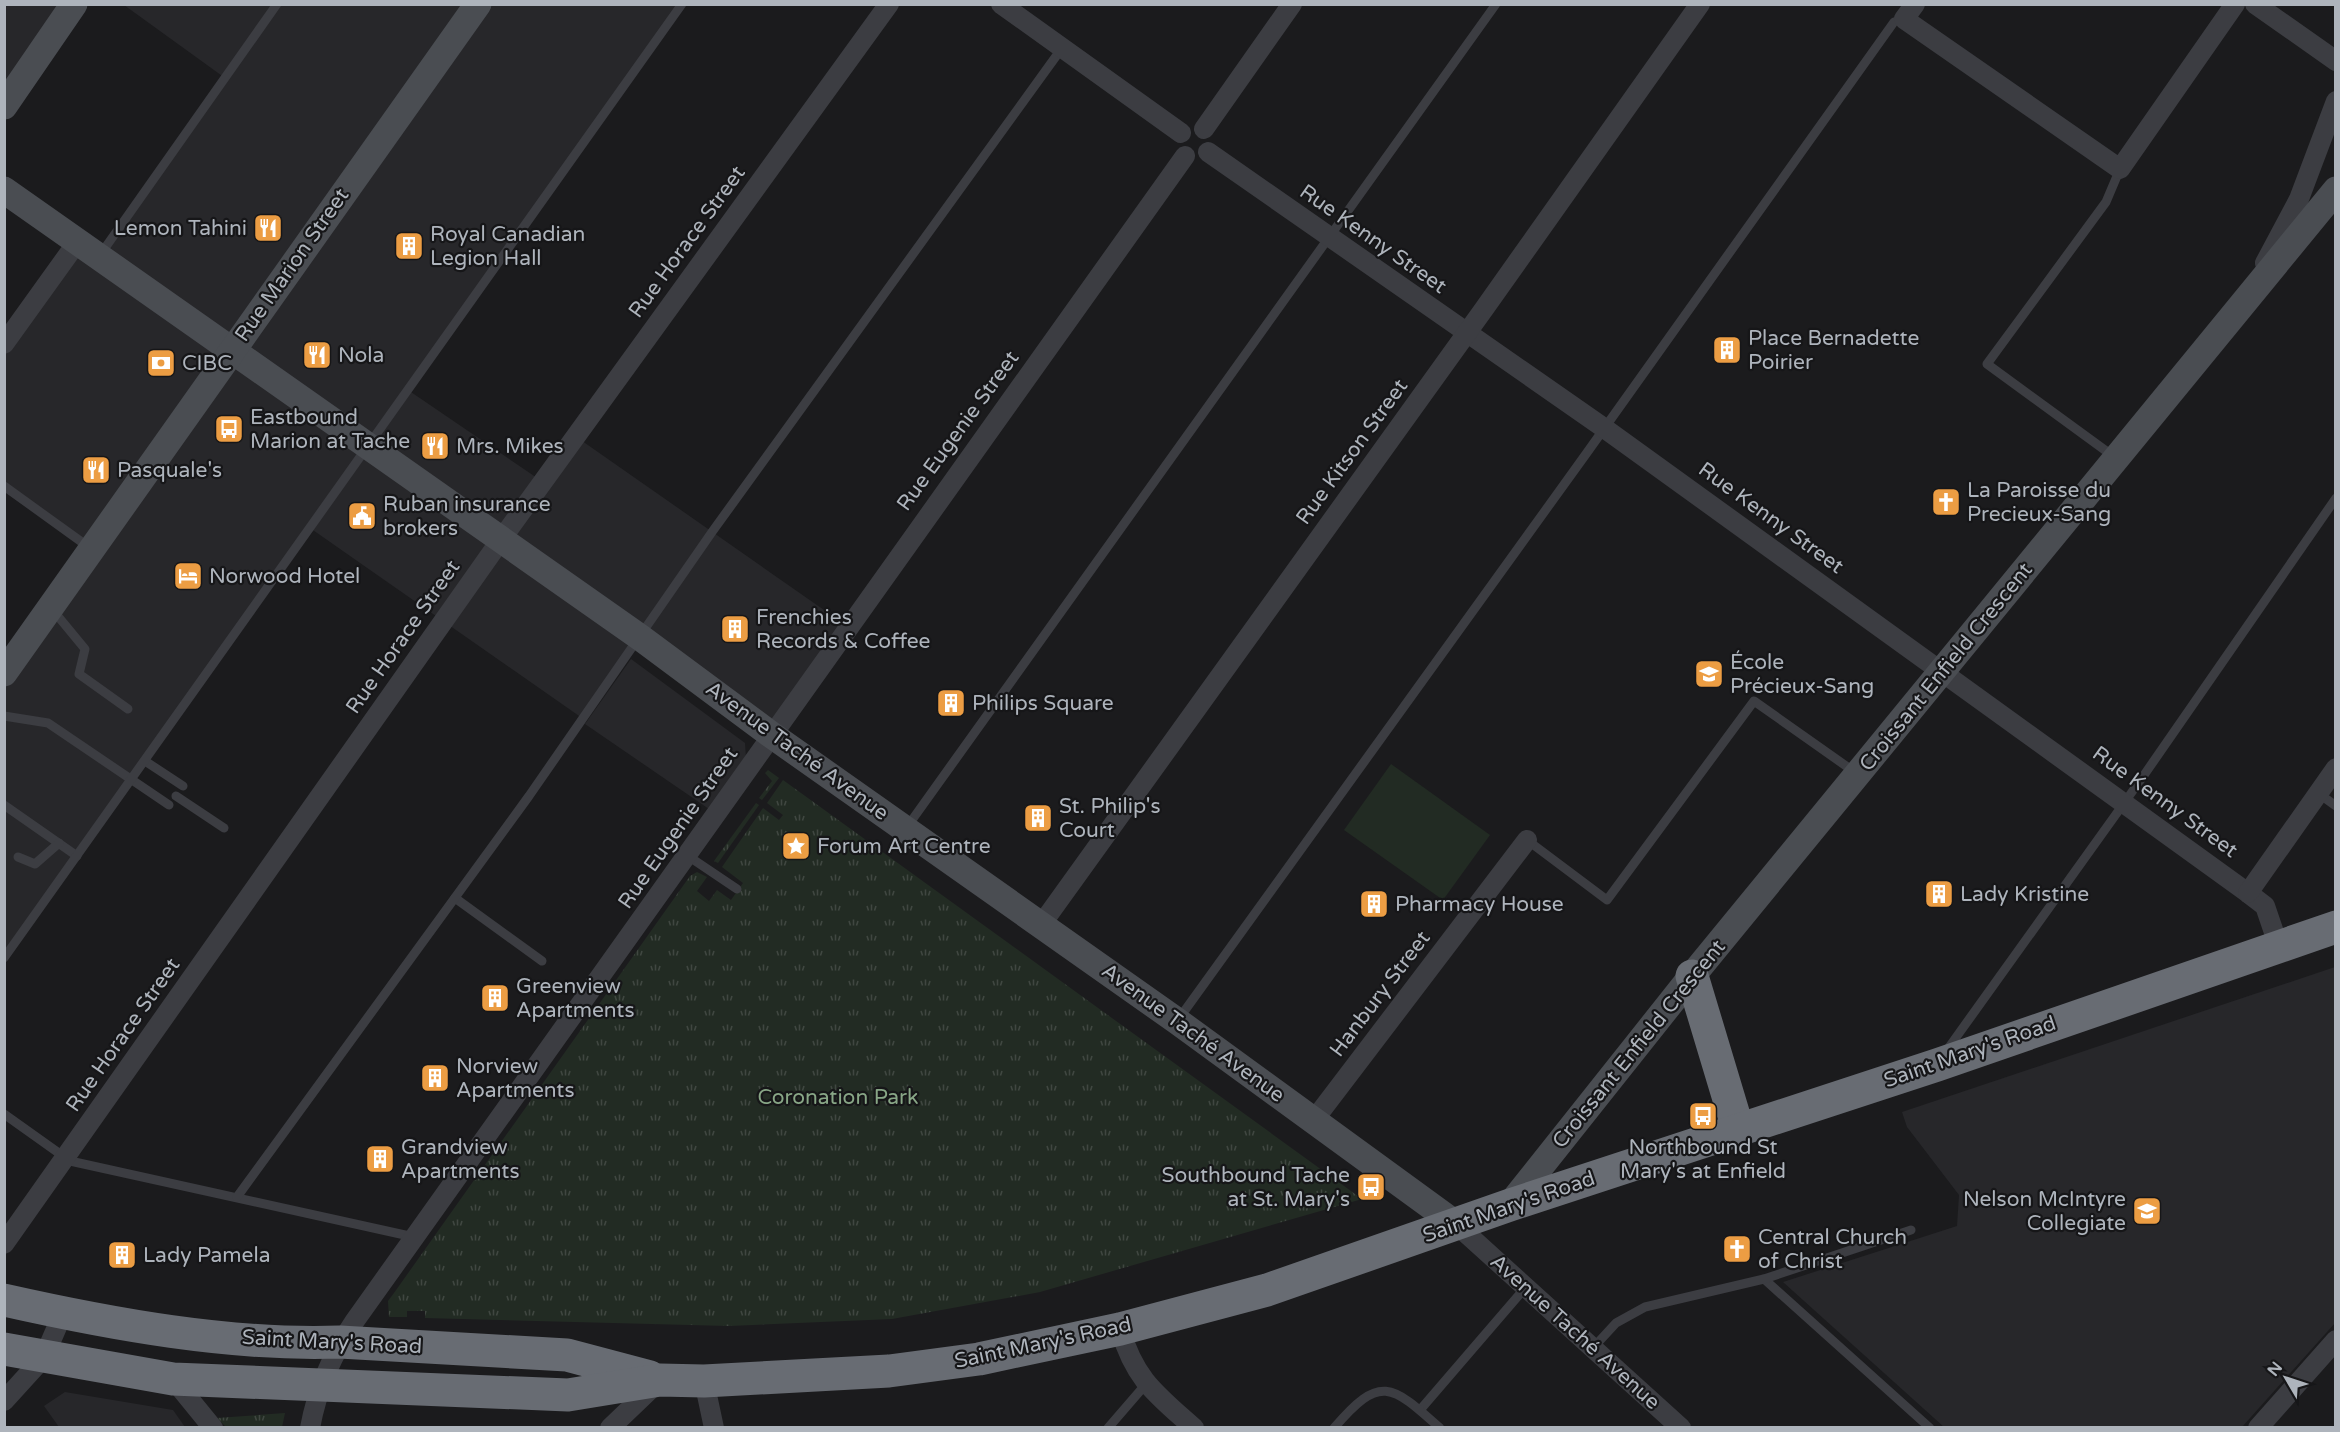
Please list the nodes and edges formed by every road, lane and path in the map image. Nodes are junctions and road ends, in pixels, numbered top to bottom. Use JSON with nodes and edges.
{"nodes":[{"id":1,"x":74,"y":4,"type":"edge"},
{"id":2,"x":278,"y":4,"type":"edge"},
{"id":3,"x":478,"y":4,"type":"edge"},
{"id":4,"x":682,"y":4,"type":"edge"},
{"id":5,"x":889,"y":4,"type":"edge"},
{"id":6,"x":1001,"y":4,"type":"edge"},
{"id":7,"x":1292,"y":4,"type":"edge"},
{"id":8,"x":1496,"y":4,"type":"edge"},
{"id":9,"x":1700,"y":4,"type":"edge"},
{"id":10,"x":2235,"y":4,"type":"edge"},
{"id":11,"x":2254,"y":4,"type":"edge"},
{"id":12,"x":1909,"y":12,"type":"edge"},
{"id":13,"x":1062,"y":48,"type":"junction"},
{"id":14,"x":2336,"y":62,"type":"edge"},
{"id":15,"x":2336,"y":101,"type":"edge"},
{"id":16,"x":4,"y":106,"type":"edge"},
{"id":17,"x":1204,"y":129,"type":"junction"},
{"id":18,"x":1181,"y":133,"type":"junction"},
{"id":19,"x":1208,"y":152,"type":"junction"},
{"id":20,"x":1185,"y":156,"type":"junction"},
{"id":21,"x":2120,"y":169,"type":"junction"},
{"id":22,"x":4,"y":189,"type":"edge"},
{"id":23,"x":2336,"y":190,"type":"edge"},
{"id":24,"x":1330,"y":239,"type":"junction"},
{"id":25,"x":89,"y":248,"type":"junction"},
{"id":26,"x":2221,"y":330,"type":"junction"},
{"id":27,"x":1467,"y":334,"type":"junction"},
{"id":28,"x":4,"y":344,"type":"edge"},
{"id":29,"x":232,"y":349,"type":"junction"},
{"id":30,"x":1604,"y":428,"type":"junction"},
{"id":31,"x":368,"y":447,"type":"junction"},
{"id":32,"x":2117,"y":459,"type":"junction"},
{"id":33,"x":4,"y":486,"type":"edge"},
{"id":34,"x":2336,"y":498,"type":"edge"},
{"id":35,"x":500,"y":541,"type":"junction"},
{"id":36,"x":92,"y":549,"type":"junction"},
{"id":37,"x":50,"y":608,"type":"junction"},
{"id":38,"x":641,"y":638,"type":"junction"},
{"id":39,"x":1943,"y":670,"type":"junction"},
{"id":40,"x":4,"y":673,"type":"edge"},
{"id":41,"x":128,"y":709,"type":"dead end"},
{"id":42,"x":4,"y":716,"type":"edge"},
{"id":43,"x":773,"y":736,"type":"junction"},
{"id":44,"x":145,"y":761,"type":"junction"},
{"id":45,"x":2336,"y":768,"type":"edge"},
{"id":46,"x":1857,"y":775,"type":"junction"},
{"id":47,"x":131,"y":780,"type":"junction"},
{"id":48,"x":183,"y":786,"type":"dead end"},
{"id":49,"x":2318,"y":793,"type":"junction"},
{"id":50,"x":176,"y":796,"type":"dead end"},
{"id":51,"x":2124,"y":803,"type":"junction"},
{"id":52,"x":4,"y":805,"type":"edge"},
{"id":53,"x":169,"y":805,"type":"dead end"},
{"id":54,"x":2336,"y":806,"type":"edge"},
{"id":55,"x":224,"y":828,"type":"dead end"},
{"id":56,"x":905,"y":829,"type":"junction"},
{"id":57,"x":1527,"y":840,"type":"joint"},
{"id":58,"x":58,"y":843,"type":"junction"},
{"id":59,"x":77,"y":856,"type":"junction"},
{"id":60,"x":688,"y":856,"type":"junction"},
{"id":61,"x":18,"y":857,"type":"dead end"},
{"id":62,"x":736,"y":889,"type":"dead end"},
{"id":63,"x":2248,"y":893,"type":"junction"},
{"id":64,"x":455,"y":898,"type":"junction"},
{"id":65,"x":1041,"y":925,"type":"junction"},
{"id":66,"x":2336,"y":927,"type":"edge"},
{"id":67,"x":2279,"y":946,"type":"junction"},
{"id":68,"x":4,"y":958,"type":"edge"},
{"id":69,"x":542,"y":961,"type":"dead end"},
{"id":70,"x":1692,"y":976,"type":"junction"},
{"id":71,"x":1177,"y":1022,"type":"junction"},
{"id":72,"x":1937,"y":1065,"type":"junction"},
{"id":73,"x":4,"y":1114,"type":"edge"},
{"id":74,"x":1314,"y":1120,"type":"junction"},
{"id":75,"x":1738,"y":1129,"type":"junction"},
{"id":76,"x":66,"y":1157,"type":"junction"},
{"id":77,"x":237,"y":1197,"type":"junction"},
{"id":78,"x":1510,"y":1205,"type":"junction"},
{"id":79,"x":1456,"y":1225,"type":"junction"},
{"id":80,"x":1911,"y":1230,"type":"dead end"},
{"id":81,"x":414,"y":1237,"type":"junction"},
{"id":82,"x":4,"y":1244,"type":"edge"},
{"id":83,"x":1764,"y":1278,"type":"junction"},
{"id":84,"x":1525,"y":1288,"type":"junction"},
{"id":85,"x":4,"y":1300,"type":"edge"},
{"id":86,"x":63,"y":1313,"type":"junction"},
{"id":87,"x":1119,"y":1329,"type":"junction"},
{"id":88,"x":340,"y":1342,"type":"junction"},
{"id":89,"x":1592,"y":1348,"type":"junction"},
{"id":90,"x":2333,"y":1348,"type":"edge"},
{"id":91,"x":4,"y":1349,"type":"edge"},
{"id":92,"x":44,"y":1357,"type":"junction"},
{"id":93,"x":173,"y":1379,"type":"junction"},
{"id":94,"x":660,"y":1380,"type":"junction"},
{"id":95,"x":704,"y":1381,"type":"junction"},
{"id":96,"x":1146,"y":1384,"type":"junction"},
{"id":97,"x":322,"y":1385,"type":"junction"},
{"id":98,"x":4,"y":1401,"type":"edge"},
{"id":99,"x":1420,"y":1410,"type":"junction"},
{"id":100,"x":213,"y":1428,"type":"edge"},
{"id":101,"x":310,"y":1428,"type":"edge"},
{"id":102,"x":610,"y":1428,"type":"edge"},
{"id":103,"x":714,"y":1428,"type":"edge"},
{"id":104,"x":1108,"y":1428,"type":"edge"},
{"id":105,"x":1194,"y":1428,"type":"edge"},
{"id":106,"x":1334,"y":1428,"type":"edge"},
{"id":107,"x":1440,"y":1428,"type":"edge"},
{"id":108,"x":1681,"y":1428,"type":"edge"},
{"id":109,"x":1930,"y":1428,"type":"edge"},
{"id":110,"x":2258,"y":1428,"type":"edge"}],
"edges":[{"from":1,"to":16,"type":"street"},
{"from":2,"to":25,"type":"lane"},
{"from":3,"to":29,"type":"street","name":"Rue Marion Street"},
{"from":4,"to":31,"type":"lane"},
{"from":5,"to":35,"type":"street","name":"Rue Horace Street"},
{"from":6,"to":13,"type":"street"},
{"from":7,"to":17,"type":"street"},
{"from":8,"to":24,"type":"lane"},
{"from":9,"to":27,"type":"street","name":"Rue Kitson Street"},
{"from":10,"to":21,"type":"street"},
{"from":11,"to":14,"type":"street"},
{"from":12,"to":21,"type":"street"},
{"from":12,"to":30,"type":"lane"},
{"from":13,"to":18,"type":"street"},
{"from":13,"to":38,"type":"lane"},
{"from":15,"to":26,"type":"street","name":"Croissant Enfield Crescent"},
{"from":17,"to":18,"type":"street"},
{"from":17,"to":19,"type":"street"},
{"from":18,"to":20,"type":"street"},
{"from":19,"to":20,"type":"street"},
{"from":19,"to":24,"type":"street","name":"Rue Kenny Street"},
{"from":20,"to":43,"type":"street","name":"Rue Eugenie Street"},
{"from":21,"to":32,"type":"lane"},
{"from":22,"to":25,"type":"street","name":"Avenue Taché Avenue"},
{"from":23,"to":26,"type":"street"},
{"from":24,"to":27,"type":"street","name":"Rue Kenny Street"},
{"from":24,"to":56,"type":"lane"},
{"from":25,"to":28,"type":"street"},
{"from":25,"to":29,"type":"street","name":"Avenue Taché Avenue"},
{"from":26,"to":32,"type":"street","name":"Croissant Enfield Crescent"},
{"from":27,"to":30,"type":"street","name":"Rue Kenny Street"},
{"from":27,"to":65,"type":"street","name":"Rue Kitson Street"},
{"from":29,"to":31,"type":"street","name":"Avenue Taché Avenue"},
{"from":29,"to":36,"type":"street","name":"Rue Marion Street"},
{"from":30,"to":39,"type":"street","name":"Rue Kenny Street"},
{"from":30,"to":71,"type":"lane"},
{"from":31,"to":35,"type":"street","name":"Avenue Taché Avenue"},
{"from":31,"to":44,"type":"lane"},
{"from":32,"to":39,"type":"street","name":"Croissant Enfield Crescent"},
{"from":33,"to":36,"type":"lane"},
{"from":34,"to":51,"type":"lane"},
{"from":35,"to":38,"type":"street","name":"Avenue Taché Avenue"},
{"from":35,"to":76,"type":"street","name":"Rue Horace Street"},
{"from":36,"to":37,"type":"street","name":"Rue Marion Street"},
{"from":37,"to":40,"type":"street","name":"Rue Marion Street"},
{"from":37,"to":41,"type":"lane"},
{"from":38,"to":43,"type":"street","name":"Avenue Taché Avenue"},
{"from":38,"to":64,"type":"lane"},
{"from":39,"to":46,"type":"street","name":"Croissant Enfield Crescent"},
{"from":39,"to":51,"type":"street","name":"Rue Kenny Street"},
{"from":42,"to":47,"type":"lane"},
{"from":43,"to":56,"type":"street","name":"Avenue Taché Avenue"},
{"from":43,"to":60,"type":"street","name":"Rue Eugenie Street"},
{"from":44,"to":47,"type":"lane"},
{"from":44,"to":48,"type":"lane"},
{"from":45,"to":49,"type":"street"},
{"from":46,"to":57,"type":"lane"},
{"from":46,"to":70,"type":"street","name":"Croissant Enfield Crescent"},
{"from":47,"to":53,"type":"lane"},
{"from":47,"to":59,"type":"lane"},
{"from":49,"to":54,"type":"lane"},
{"from":49,"to":63,"type":"street"},
{"from":50,"to":55,"type":"lane"},
{"from":51,"to":63,"type":"street","name":"Rue Kenny Street"},
{"from":51,"to":72,"type":"lane"},
{"from":52,"to":58,"type":"lane"},
{"from":56,"to":65,"type":"street","name":"Avenue Taché Avenue"},
{"from":57,"to":74,"type":"street","name":"Hanbury Street"},
{"from":58,"to":59,"type":"lane"},
{"from":58,"to":61,"type":"lane"},
{"from":59,"to":68,"type":"lane"},
{"from":60,"to":62,"type":"lane"},
{"from":60,"to":81,"type":"street","name":"Rue Eugenie Street"},
{"from":63,"to":67,"type":"street","name":"Rue Kenny Street"},
{"from":64,"to":69,"type":"lane"},
{"from":64,"to":77,"type":"lane"},
{"from":65,"to":71,"type":"street","name":"Avenue Taché Avenue"},
{"from":66,"to":67,"type":"highway","name":"Saint Mary's Road"},
{"from":67,"to":72,"type":"highway","name":"Saint Mary's Road"},
{"from":70,"to":75,"type":"highway"},
{"from":70,"to":78,"type":"street","name":"Croissant Enfield Crescent"},
{"from":71,"to":74,"type":"street","name":"Avenue Taché Avenue"},
{"from":72,"to":75,"type":"highway","name":"Saint Mary's Road"},
{"from":73,"to":76,"type":"lane"},
{"from":74,"to":79,"type":"street","name":"Avenue Taché Avenue"},
{"from":75,"to":78,"type":"highway","name":"Saint Mary's Road"},
{"from":76,"to":77,"type":"lane"},
{"from":76,"to":82,"type":"street","name":"Rue Horace Street"},
{"from":77,"to":81,"type":"lane"},
{"from":78,"to":79,"type":"highway","name":"Saint Mary's Road"},
{"from":79,"to":84,"type":"street","name":"Avenue Taché Avenue"},
{"from":79,"to":87,"type":"highway","name":"Saint Mary's Road"},
{"from":80,"to":83,"type":"lane"},
{"from":81,"to":88,"type":"street","name":"Rue Eugenie Street"},
{"from":83,"to":89,"type":"lane"},
{"from":83,"to":109,"type":"lane"},
{"from":84,"to":89,"type":"street","name":"Avenue Taché Avenue"},
{"from":84,"to":99,"type":"lane"},
{"from":85,"to":86,"type":"highway","name":"Saint Mary's Road"},
{"from":86,"to":88,"type":"highway","name":"Saint Mary's Road"},
{"from":86,"to":92,"type":"street"},
{"from":87,"to":95,"type":"highway","name":"Saint Mary's Road"},
{"from":87,"to":96,"type":"street"},
{"from":88,"to":94,"type":"highway","name":"Saint Mary's Road"},
{"from":88,"to":97,"type":"street","name":"Rue Eugenie Street"},
{"from":89,"to":108,"type":"street","name":"Avenue Taché Avenue"},
{"from":90,"to":110,"type":"street"},
{"from":91,"to":92,"type":"highway","name":"Saint Mary's Road"},
{"from":92,"to":93,"type":"highway","name":"Saint Mary's Road"},
{"from":92,"to":98,"type":"street"},
{"from":93,"to":97,"type":"highway","name":"Saint Mary's Road"},
{"from":93,"to":100,"type":"street"},
{"from":94,"to":95,"type":"highway","name":"Saint Mary's Road"},
{"from":94,"to":97,"type":"highway","name":"Saint Mary's Road"},
{"from":94,"to":102,"type":"street"},
{"from":95,"to":103,"type":"street"},
{"from":96,"to":104,"type":"lane"},
{"from":96,"to":105,"type":"street"},
{"from":97,"to":101,"type":"street","name":"Rue Eugenie Street"},
{"from":99,"to":106,"type":"lane"},
{"from":99,"to":107,"type":"lane"}]}
